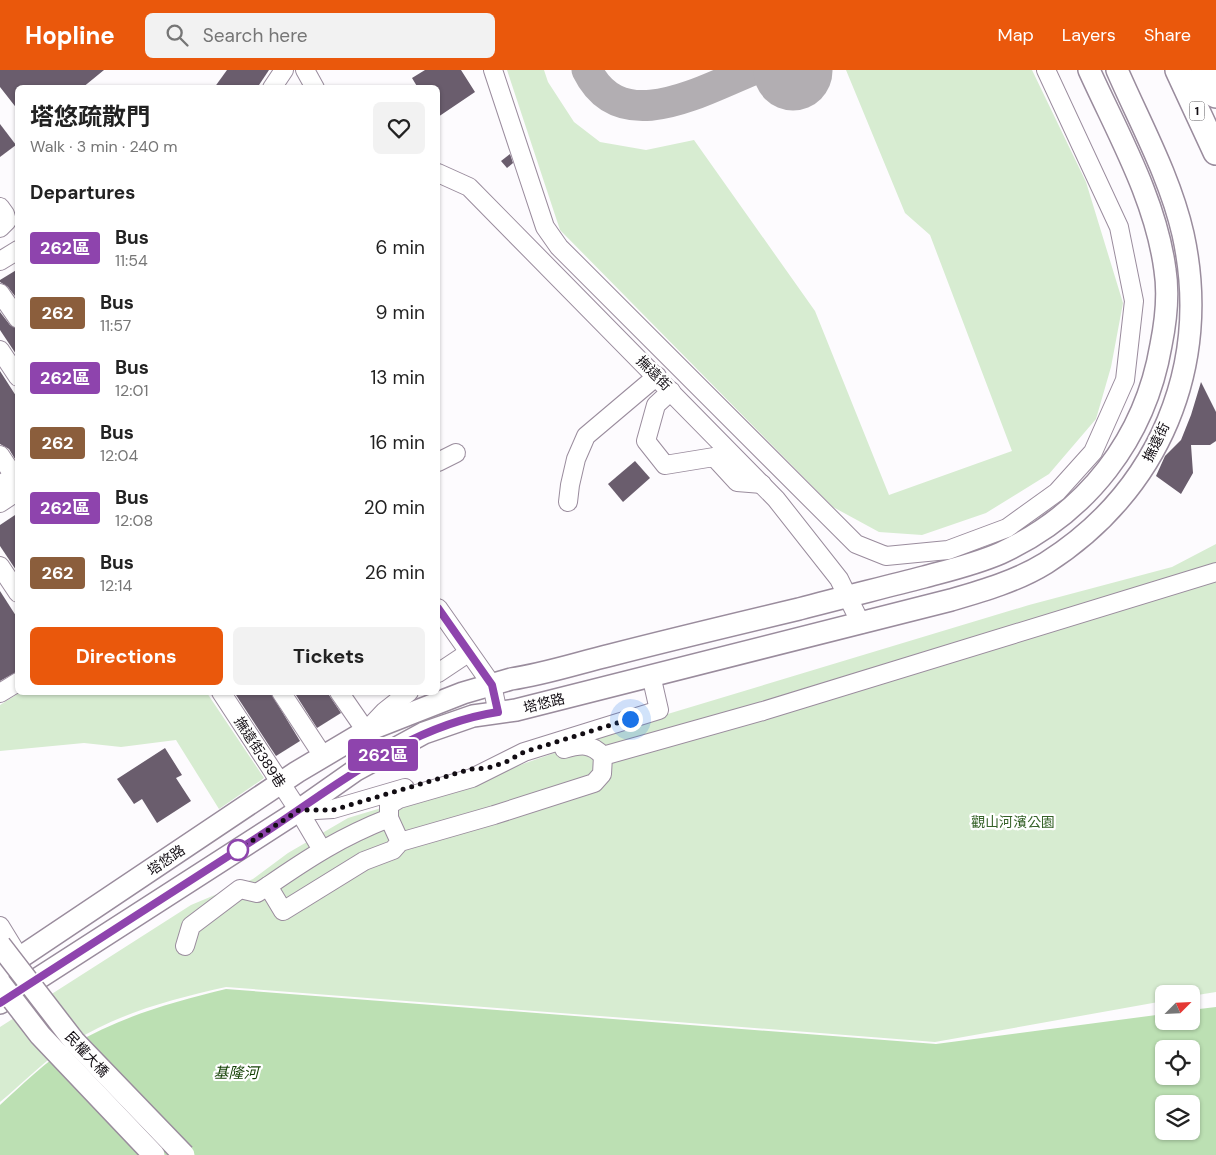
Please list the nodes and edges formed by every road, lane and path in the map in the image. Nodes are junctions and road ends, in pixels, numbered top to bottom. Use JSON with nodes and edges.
{"nodes":[{"id":1,"x":284,"y":70,"type":"edge"},
{"id":2,"x":305,"y":70,"type":"edge"},
{"id":3,"x":493,"y":70,"type":"edge"},
{"id":4,"x":1046,"y":70,"type":"edge"},
{"id":5,"x":1089,"y":70,"type":"edge"},
{"id":6,"x":1117,"y":70,"type":"edge"},
{"id":7,"x":1178,"y":70,"type":"edge"},
{"id":8,"x":1204,"y":70,"type":"edge"},
{"id":9,"x":274,"y":85,"type":"edge"},
{"id":10,"x":313,"y":85,"type":"edge"},
{"id":11,"x":1216,"y":95,"type":"edge"},
{"id":12,"x":1216,"y":152,"type":"edge"},
{"id":13,"x":440,"y":174,"type":"edge"},
{"id":14,"x":0,"y":207,"type":"edge"},
{"id":15,"x":0,"y":228,"type":"edge"},
{"id":16,"x":15,"y":253,"type":"edge"},
{"id":17,"x":0,"y":261,"type":"edge"},
{"id":18,"x":7,"y":294,"type":"edge"},
{"id":19,"x":15,"y":312,"type":"edge"},
{"id":20,"x":0,"y":350,"type":"edge"},
{"id":21,"x":15,"y":372,"type":"edge"},
{"id":22,"x":656,"y":376,"type":"junction"},
{"id":23,"x":671,"y":391,"type":"junction"},
{"id":24,"x":456,"y":453,"type":"dead end"},
{"id":25,"x":0,"y":455,"type":"edge"},
{"id":26,"x":440,"y":461,"type":"edge"},
{"id":27,"x":12,"y":481,"type":"edge"},
{"id":28,"x":762,"y":484,"type":"junction"},
{"id":29,"x":568,"y":502,"type":"dead end"},
{"id":30,"x":0,"y":503,"type":"edge"},
{"id":31,"x":0,"y":566,"type":"edge"},
{"id":32,"x":1216,"y":572,"type":"edge"},
{"id":33,"x":15,"y":588,"type":"edge"},
{"id":34,"x":848,"y":597,"type":"junction"},
{"id":35,"x":440,"y":611,"type":"edge"},
{"id":36,"x":861,"y":624,"type":"junction"},
{"id":37,"x":468,"y":653,"type":"junction"},
{"id":38,"x":440,"y":673,"type":"edge"},
{"id":39,"x":651,"y":675,"type":"junction"},
{"id":40,"x":15,"y":684,"type":"edge"},
{"id":41,"x":492,"y":685,"type":"junction"},
{"id":42,"x":0,"y":693,"type":"edge"},
{"id":43,"x":223,"y":695,"type":"edge"},
{"id":44,"x":283,"y":695,"type":"edge"},
{"id":45,"x":341,"y":695,"type":"edge"},
{"id":46,"x":404,"y":695,"type":"edge"},
{"id":47,"x":498,"y":712,"type":"junction"},
{"id":48,"x":366,"y":731,"type":"junction"},
{"id":49,"x":323,"y":756,"type":"junction"},
{"id":50,"x":603,"y":756,"type":"junction"},
{"id":51,"x":506,"y":762,"type":"junction"},
{"id":52,"x":488,"y":768,"type":"junction"},
{"id":53,"x":281,"y":784,"type":"junction"},
{"id":54,"x":299,"y":810,"type":"junction"},
{"id":55,"x":389,"y":818,"type":"junction"},
{"id":56,"x":400,"y":842,"type":"junction"},
{"id":57,"x":322,"y":850,"type":"junction"},
{"id":58,"x":268,"y":886,"type":"junction"},
{"id":59,"x":0,"y":926,"type":"edge"},
{"id":60,"x":0,"y":945,"type":"edge"},
{"id":61,"x":185,"y":946,"type":"dead end"},
{"id":62,"x":20,"y":959,"type":"junction"},
{"id":63,"x":0,"y":971,"type":"edge"},
{"id":64,"x":34,"y":981,"type":"junction"},
{"id":65,"x":0,"y":983,"type":"edge"},
{"id":66,"x":0,"y":1003,"type":"edge"},
{"id":67,"x":154,"y":1155,"type":"edge"},
{"id":68,"x":184,"y":1155,"type":"edge"}],
"edges":[{"from":1,"to":9,"type":"street"},
{"from":2,"to":10,"type":"street"},
{"from":3,"to":4,"type":"street"},
{"from":5,"to":34,"type":"main road","name":"撫遠街"},
{"from":6,"to":36,"type":"main road","name":"撫遠街"},
{"from":7,"to":12,"type":"highway","number":"1"},
{"from":8,"to":11,"type":"highway","number":"1"},
{"from":13,"to":22,"type":"street","name":"撫遠街"},
{"from":14,"to":15,"type":"street"},
{"from":16,"to":17,"type":"street"},
{"from":18,"to":19,"type":"street"},
{"from":20,"to":21,"type":"street"},
{"from":22,"to":23,"type":"street","name":"撫遠街"},
{"from":22,"to":29,"type":"street"},
{"from":23,"to":28,"type":"street","name":"撫遠街"},
{"from":23,"to":28,"type":"street"},
{"from":24,"to":26,"type":"street"},
{"from":25,"to":27,"type":"street"},
{"from":27,"to":30,"type":"street"},
{"from":28,"to":34,"type":"street","name":"撫遠街"},
{"from":31,"to":33,"type":"street"},
{"from":32,"to":50,"type":"street"},
{"from":34,"to":36,"type":"street","name":"撫遠街"},
{"from":34,"to":41,"type":"main road","name":"塔悠路"},
{"from":35,"to":37,"type":"street"},
{"from":36,"to":39,"type":"main road","name":"塔悠路"},
{"from":37,"to":38,"type":"street"},
{"from":37,"to":41,"type":"street"},
{"from":39,"to":47,"type":"main road","name":"塔悠路"},
{"from":39,"to":51,"type":"street"},
{"from":40,"to":42,"type":"street"},
{"from":41,"to":47,"type":"street"},
{"from":41,"to":48,"type":"main road","name":"塔悠路"},
{"from":43,"to":53,"type":"street","name":"撫遠街389巷"},
{"from":44,"to":49,"type":"street"},
{"from":45,"to":48,"type":"street"},
{"from":46,"to":48,"type":"street"},
{"from":47,"to":54,"type":"main road","name":"塔悠路"},
{"from":48,"to":49,"type":"main road","name":"塔悠路"},
{"from":49,"to":53,"type":"main road","name":"塔悠路"},
{"from":50,"to":51,"type":"street"},
{"from":50,"to":56,"type":"street"},
{"from":51,"to":52,"type":"street"},
{"from":52,"to":54,"type":"street"},
{"from":52,"to":55,"type":"street"},
{"from":53,"to":54,"type":"street","name":"撫遠街389巷"},
{"from":53,"to":62,"type":"main road","name":"塔悠路"},
{"from":54,"to":57,"type":"street","name":"撫遠街389巷"},
{"from":54,"to":64,"type":"main road","name":"塔悠路"},
{"from":55,"to":56,"type":"street"},
{"from":55,"to":57,"type":"street"},
{"from":56,"to":58,"type":"street"},
{"from":57,"to":58,"type":"street"},
{"from":58,"to":61,"type":"street"},
{"from":59,"to":62,"type":"street"},
{"from":60,"to":68,"type":"main road","name":"民權大橋","bridge":true},
{"from":62,"to":63,"type":"main road","name":"塔悠路"},
{"from":62,"to":64,"type":"street"},
{"from":64,"to":66,"type":"main road","name":"塔悠路"},
{"from":65,"to":67,"type":"main road","name":"民權大橋","bridge":true}]}
